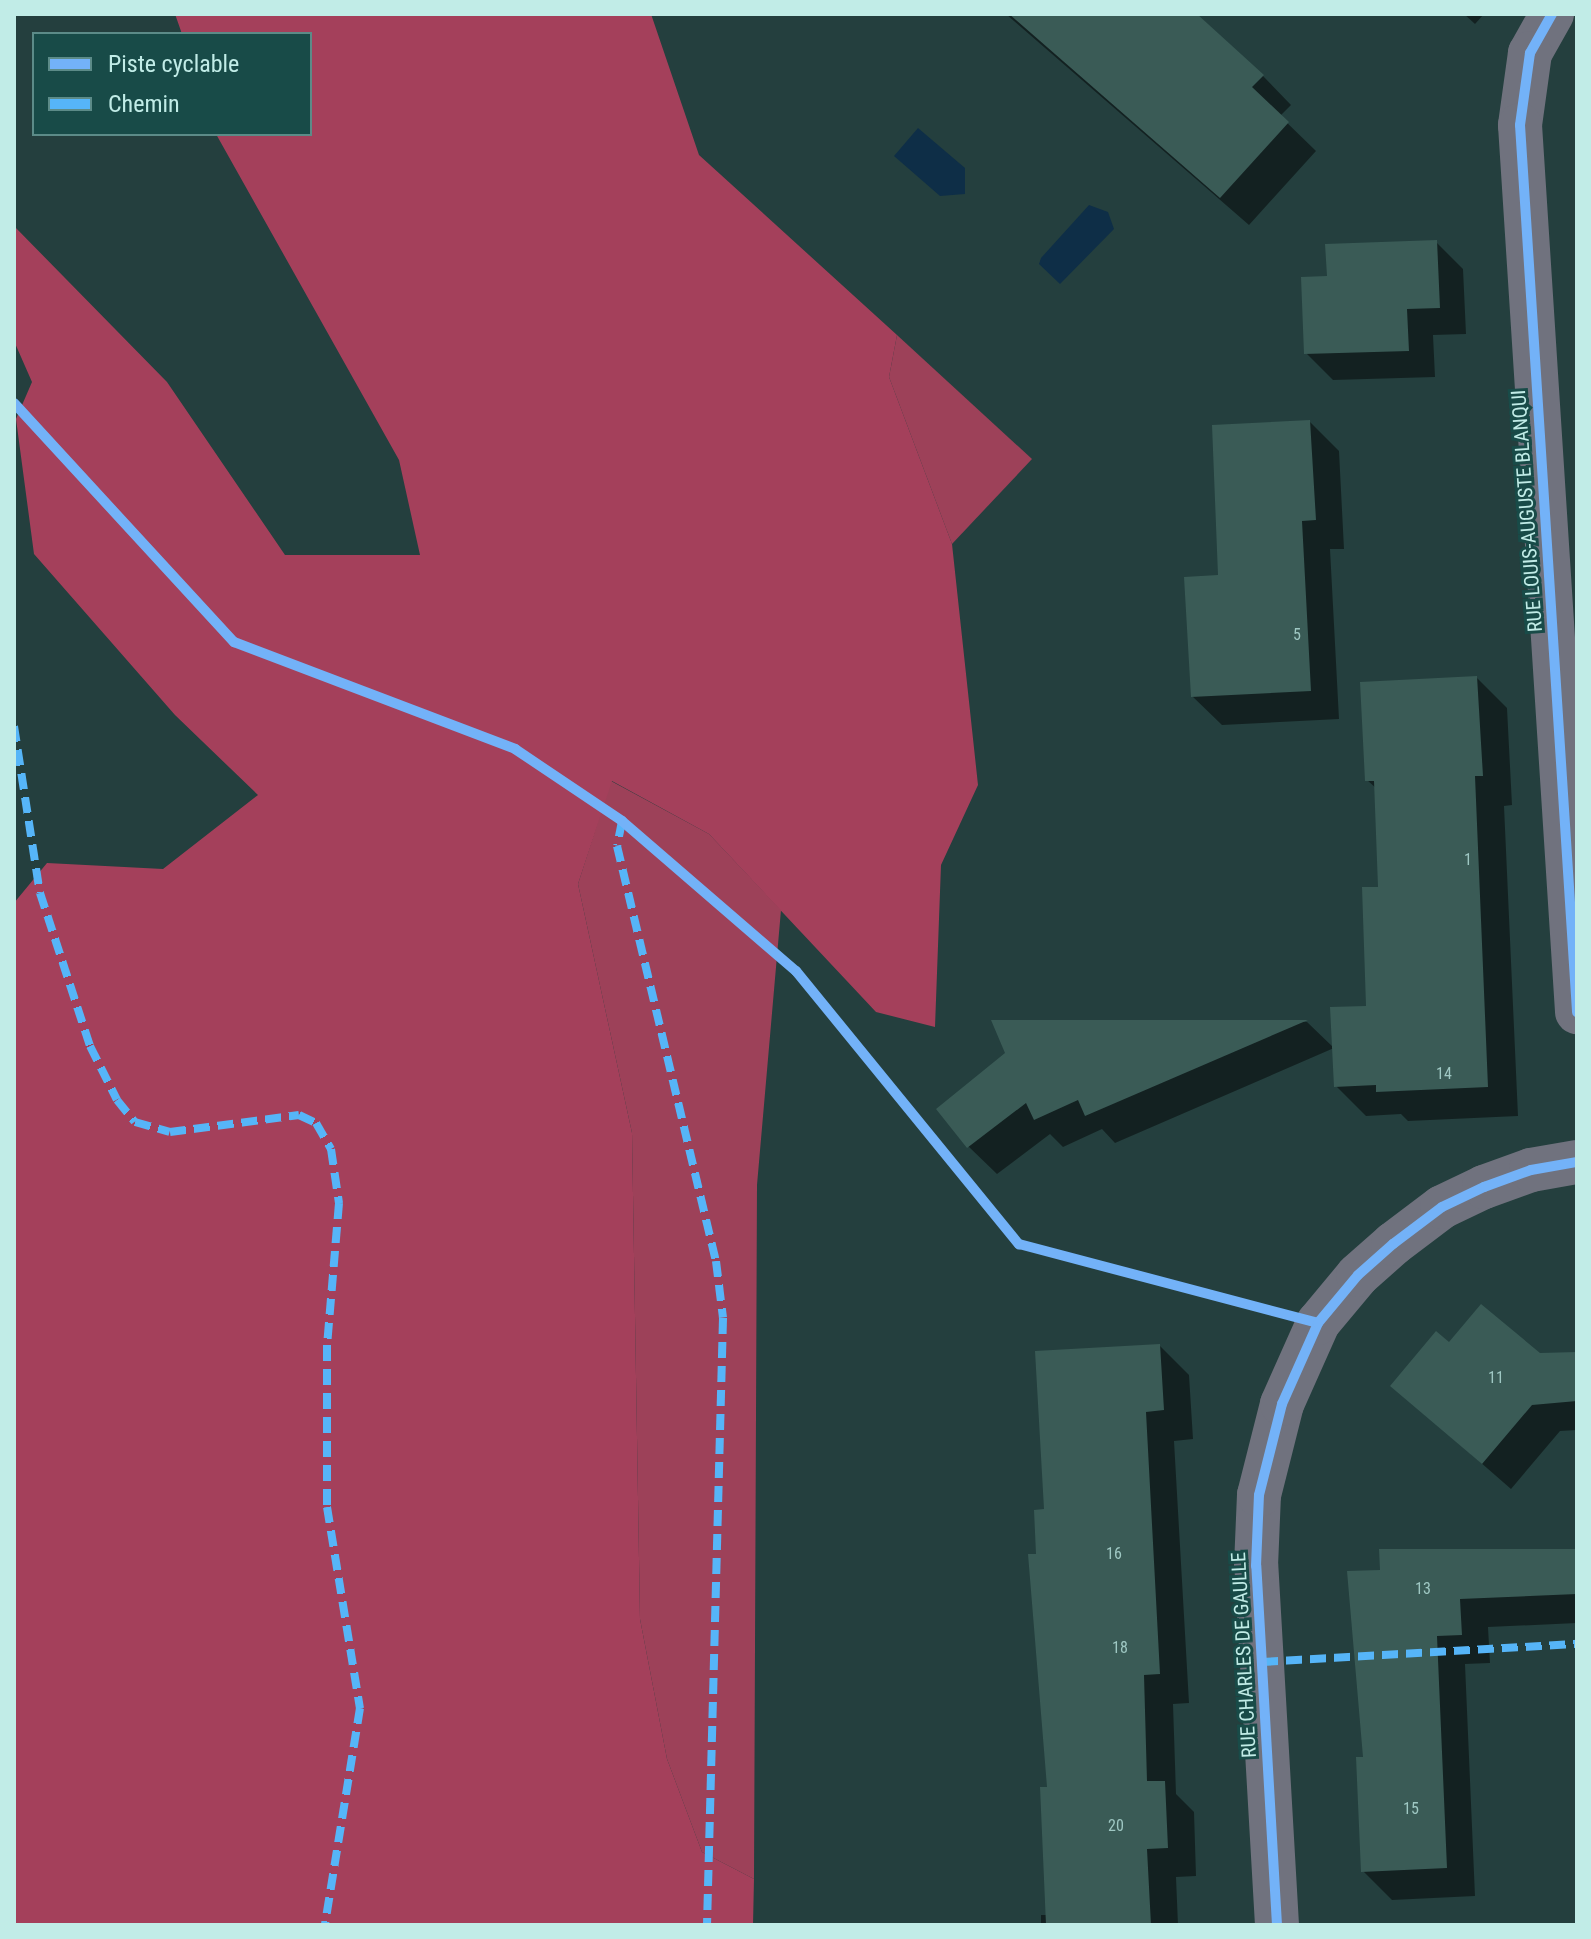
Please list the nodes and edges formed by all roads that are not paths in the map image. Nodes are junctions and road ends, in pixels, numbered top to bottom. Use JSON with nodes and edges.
{"nodes":[{"id":1,"x":1552,"y":14,"type":"edge"},
{"id":2,"x":1577,"y":1012,"type":"edge"},
{"id":3,"x":1577,"y":1162,"type":"edge"},
{"id":4,"x":1277,"y":1925,"type":"edge"}],
"edges":[{"from":1,"to":2,"type":"street","name":"RUE LOUIS-AUGUSTE BLANQUI"},
{"from":3,"to":4,"type":"street","name":"RUE CHARLES DE GAULLE"}]}
